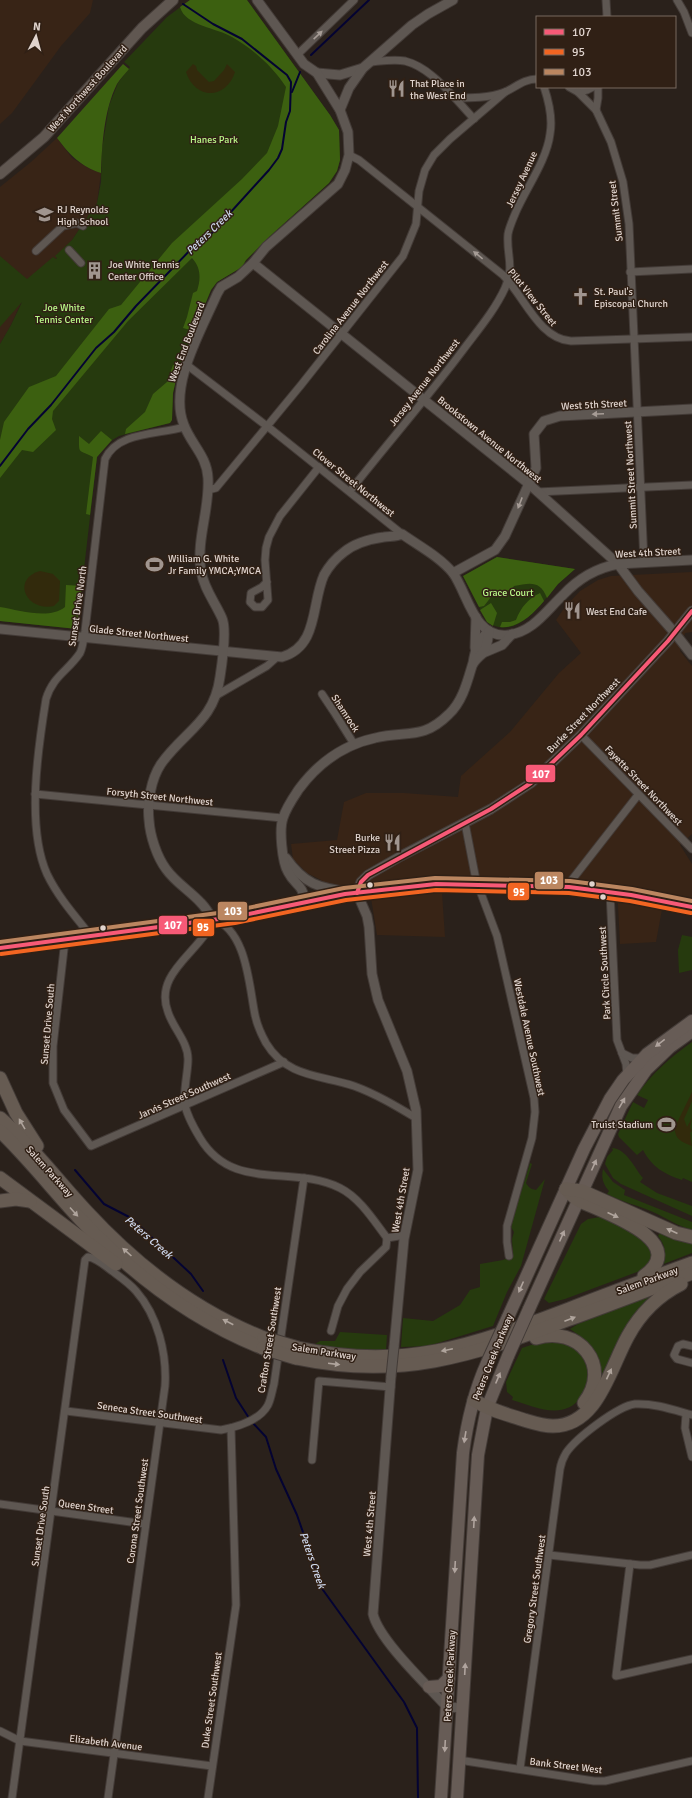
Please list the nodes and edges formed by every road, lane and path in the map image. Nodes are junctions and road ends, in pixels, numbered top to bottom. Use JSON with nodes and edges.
{"nodes":[{"id":1,"x":173,"y":0,"type":"edge"},
{"id":2,"x":257,"y":0,"type":"edge"},
{"id":3,"x":354,"y":0,"type":"edge"},
{"id":4,"x":453,"y":0,"type":"edge"},
{"id":5,"x":606,"y":0,"type":"edge"},
{"id":6,"x":677,"y":0,"type":"edge"},
{"id":7,"x":606,"y":16,"type":"edge"},
{"id":8,"x":692,"y":33,"type":"edge"},
{"id":9,"x":297,"y":54,"type":"junction"},
{"id":10,"x":367,"y":65,"type":"junction"},
{"id":11,"x":317,"y":73,"type":"junction"},
{"id":12,"x":536,"y":79,"type":"edge"},
{"id":13,"x":544,"y":88,"type":"edge"},
{"id":14,"x":571,"y":88,"type":"edge"},
{"id":15,"x":591,"y":88,"type":"edge"},
{"id":16,"x":598,"y":88,"type":"edge"},
{"id":17,"x":505,"y":92,"type":"junction"},
{"id":18,"x":578,"y":92,"type":"junction"},
{"id":19,"x":455,"y":98,"type":"junction"},
{"id":20,"x":340,"y":110,"type":"junction"},
{"id":21,"x":596,"y":110,"type":"junction"},
{"id":22,"x":474,"y":118,"type":"junction"},
{"id":23,"x":349,"y":154,"type":"junction"},
{"id":24,"x":0,"y":174,"type":"edge"},
{"id":25,"x":418,"y":206,"type":"junction"},
{"id":26,"x":83,"y":226,"type":"dead end"},
{"id":27,"x":69,"y":250,"type":"dead end"},
{"id":28,"x":36,"y":251,"type":"dead end"},
{"id":29,"x":81,"y":263,"type":"dead end"},
{"id":30,"x":253,"y":263,"type":"junction"},
{"id":31,"x":692,"y":269,"type":"edge"},
{"id":32,"x":630,"y":272,"type":"junction"},
{"id":33,"x":508,"y":280,"type":"junction"},
{"id":34,"x":341,"y":335,"type":"junction"},
{"id":35,"x":692,"y":337,"type":"edge"},
{"id":36,"x":634,"y":340,"type":"junction"},
{"id":37,"x":187,"y":365,"type":"junction"},
{"id":38,"x":423,"y":399,"type":"junction"},
{"id":39,"x":692,"y":409,"type":"edge"},
{"id":40,"x":637,"y":412,"type":"junction"},
{"id":41,"x":267,"y":426,"type":"junction"},
{"id":42,"x":184,"y":427,"type":"junction"},
{"id":43,"x":319,"y":467,"type":"junction"},
{"id":44,"x":529,"y":484,"type":"junction"},
{"id":45,"x":692,"y":485,"type":"edge"},
{"id":46,"x":640,"y":487,"type":"junction"},
{"id":47,"x":208,"y":490,"type":"junction"},
{"id":48,"x":350,"y":491,"type":"junction"},
{"id":49,"x":537,"y":492,"type":"junction"},
{"id":50,"x":402,"y":534,"type":"junction"},
{"id":51,"x":692,"y":560,"type":"edge"},
{"id":52,"x":642,"y":562,"type":"junction"},
{"id":53,"x":618,"y":564,"type":"junction"},
{"id":54,"x":453,"y":573,"type":"junction"},
{"id":55,"x":631,"y":581,"type":"junction"},
{"id":56,"x":267,"y":582,"type":"dead end"},
{"id":57,"x":692,"y":611,"type":"edge"},
{"id":58,"x":476,"y":617,"type":"junction"},
{"id":59,"x":0,"y":629,"type":"edge"},
{"id":60,"x":488,"y":631,"type":"junction"},
{"id":61,"x":674,"y":632,"type":"junction"},
{"id":62,"x":512,"y":634,"type":"junction"},
{"id":63,"x":84,"y":638,"type":"junction"},
{"id":64,"x":222,"y":652,"type":"junction"},
{"id":65,"x":479,"y":652,"type":"junction"},
{"id":66,"x":692,"y":655,"type":"edge"},
{"id":67,"x":276,"y":658,"type":"junction"},
{"id":68,"x":322,"y":694,"type":"dead end"},
{"id":69,"x":217,"y":695,"type":"junction"},
{"id":70,"x":581,"y":735,"type":"junction"},
{"id":71,"x":354,"y":744,"type":"junction"},
{"id":72,"x":35,"y":794,"type":"junction"},
{"id":73,"x":638,"y":795,"type":"junction"},
{"id":74,"x":149,"y":804,"type":"junction"},
{"id":75,"x":282,"y":818,"type":"junction"},
{"id":76,"x":465,"y":823,"type":"junction"},
{"id":77,"x":692,"y":849,"type":"edge"},
{"id":78,"x":284,"y":854,"type":"junction"},
{"id":79,"x":478,"y":884,"type":"junction"},
{"id":80,"x":569,"y":887,"type":"junction"},
{"id":81,"x":610,"y":892,"type":"junction"},
{"id":82,"x":357,"y":893,"type":"junction"},
{"id":83,"x":304,"y":902,"type":"junction"},
{"id":84,"x":692,"y":907,"type":"edge"},
{"id":85,"x":213,"y":919,"type":"junction"},
{"id":86,"x":91,"y":936,"type":"junction"},
{"id":87,"x":64,"y":940,"type":"junction"},
{"id":88,"x":0,"y":948,"type":"edge"},
{"id":89,"x":692,"y":1021,"type":"edge"},
{"id":90,"x":692,"y":1031,"type":"edge"},
{"id":91,"x":622,"y":1053,"type":"junction"},
{"id":92,"x":643,"y":1058,"type":"junction"},
{"id":93,"x":284,"y":1062,"type":"junction"},
{"id":94,"x":627,"y":1075,"type":"junction"},
{"id":95,"x":0,"y":1078,"type":"edge"},
{"id":96,"x":186,"y":1105,"type":"junction"},
{"id":97,"x":0,"y":1118,"type":"edge"},
{"id":98,"x":416,"y":1118,"type":"junction"},
{"id":99,"x":0,"y":1132,"type":"edge"},
{"id":100,"x":91,"y":1146,"type":"joint"},
{"id":101,"x":0,"y":1178,"type":"edge"},
{"id":102,"x":304,"y":1178,"type":"junction"},
{"id":103,"x":566,"y":1189,"type":"junction"},
{"id":104,"x":68,"y":1190,"type":"junction"},
{"id":105,"x":580,"y":1195,"type":"junction"},
{"id":106,"x":0,"y":1201,"type":"edge"},
{"id":107,"x":32,"y":1202,"type":"junction"},
{"id":108,"x":405,"y":1235,"type":"junction"},
{"id":109,"x":692,"y":1237,"type":"edge"},
{"id":110,"x":387,"y":1238,"type":"junction"},
{"id":111,"x":509,"y":1256,"type":"dead end"},
{"id":112,"x":88,"y":1257,"type":"joint"},
{"id":113,"x":692,"y":1263,"type":"edge"},
{"id":114,"x":692,"y":1273,"type":"edge"},
{"id":115,"x":692,"y":1279,"type":"edge"},
{"id":116,"x":622,"y":1289,"type":"junction"},
{"id":117,"x":193,"y":1313,"type":"junction"},
{"id":118,"x":331,"y":1331,"type":"dead end"},
{"id":119,"x":507,"y":1342,"type":"junction"},
{"id":120,"x":263,"y":1343,"type":"junction"},
{"id":121,"x":692,"y":1346,"type":"edge"},
{"id":122,"x":297,"y":1353,"type":"junction"},
{"id":123,"x":692,"y":1363,"type":"edge"},
{"id":124,"x":391,"y":1387,"type":"junction"},
{"id":125,"x":474,"y":1400,"type":"junction"},
{"id":126,"x":489,"y":1404,"type":"junction"},
{"id":127,"x":66,"y":1411,"type":"junction"},
{"id":128,"x":689,"y":1414,"type":"edge"},
{"id":129,"x":159,"y":1423,"type":"junction"},
{"id":130,"x":231,"y":1428,"type":"junction"},
{"id":131,"x":692,"y":1457,"type":"edge"},
{"id":132,"x":312,"y":1460,"type":"dead end"},
{"id":133,"x":0,"y":1504,"type":"edge"},
{"id":134,"x":52,"y":1511,"type":"junction"},
{"id":135,"x":145,"y":1524,"type":"junction"},
{"id":136,"x":692,"y":1555,"type":"edge"},
{"id":137,"x":549,"y":1556,"type":"junction"},
{"id":138,"x":630,"y":1564,"type":"junction"},
{"id":139,"x":692,"y":1659,"type":"edge"},
{"id":140,"x":449,"y":1678,"type":"junction"},
{"id":141,"x":429,"y":1687,"type":"junction"},
{"id":142,"x":447,"y":1707,"type":"junction"},
{"id":143,"x":462,"y":1708,"type":"junction"},
{"id":144,"x":0,"y":1732,"type":"edge"},
{"id":145,"x":20,"y":1740,"type":"junction"},
{"id":146,"x":114,"y":1753,"type":"junction"},
{"id":147,"x":459,"y":1760,"type":"junction"},
{"id":148,"x":692,"y":1761,"type":"edge"},
{"id":149,"x":212,"y":1766,"type":"junction"},
{"id":150,"x":520,"y":1769,"type":"junction"},
{"id":151,"x":12,"y":1798,"type":"edge"},
{"id":152,"x":108,"y":1798,"type":"edge"},
{"id":153,"x":208,"y":1798,"type":"edge"},
{"id":154,"x":441,"y":1798,"type":"edge"},
{"id":155,"x":457,"y":1798,"type":"edge"}],
"edges":[{"from":1,"to":24,"type":"main road","name":"West Northwest Boulevard"},
{"from":2,"to":9,"type":"street"},
{"from":9,"to":3,"type":"street","one_way":true},
{"from":4,"to":10,"type":"street"},
{"from":5,"to":7,"type":"street"},
{"from":6,"to":8,"type":"street"},
{"from":9,"to":11,"type":"street"},
{"from":10,"to":11,"type":"street"},
{"from":10,"to":19,"type":"street"},
{"from":10,"to":20,"type":"street"},
{"from":11,"to":20,"type":"street","name":"West End Boulevard"},
{"from":12,"to":17,"type":"street"},
{"from":13,"to":33,"type":"street","name":"Jersey Avenue"},
{"from":14,"to":18,"type":"street","name":"Summit Street"},
{"from":15,"to":18,"type":"street"},
{"from":16,"to":21,"type":"street"},
{"from":17,"to":19,"type":"street"},
{"from":17,"to":22,"type":"street","name":"Carolina Avenue Northwest"},
{"from":18,"to":21,"type":"street","name":"Summit Street"},
{"from":19,"to":22,"type":"street"},
{"from":20,"to":23,"type":"street","name":"West End Boulevard"},
{"from":21,"to":32,"type":"street","name":"Summit Street"},
{"from":22,"to":25,"type":"street","name":"Carolina Avenue Northwest"},
{"from":23,"to":25,"type":"street","name":"Pilot View Street"},
{"from":23,"to":30,"type":"street","name":"West End Boulevard"},
{"from":33,"to":25,"type":"street","name":"Pilot View Street","one_way":true},
{"from":25,"to":34,"type":"street","name":"Carolina Avenue Northwest"},
{"from":26,"to":28,"type":"street"},
{"from":27,"to":29,"type":"street"},
{"from":30,"to":34,"type":"street","name":"Brookstown Avenue Northwest"},
{"from":30,"to":37,"type":"street","name":"West End Boulevard"},
{"from":31,"to":32,"type":"street"},
{"from":32,"to":36,"type":"street","name":"Summit Street"},
{"from":33,"to":36,"type":"street","name":"Pilot View Street"},
{"from":33,"to":38,"type":"street","name":"Jersey Avenue Northwest"},
{"from":34,"to":38,"type":"street","name":"Brookstown Avenue Northwest"},
{"from":34,"to":41,"type":"street","name":"Carolina Avenue Northwest"},
{"from":35,"to":36,"type":"street","name":"Pilot View Street"},
{"from":36,"to":40,"type":"street","name":"Summit Street Northwest"},
{"from":37,"to":41,"type":"street","name":"Clover Street Northwest"},
{"from":37,"to":42,"type":"street","name":"West End Boulevard"},
{"from":38,"to":44,"type":"street","name":"Brookstown Avenue Northwest"},
{"from":38,"to":48,"type":"street","name":"Jersey Avenue Northwest"},
{"from":39,"to":40,"type":"street","name":"West 5th Street"},
{"from":40,"to":44,"type":"street","name":"West 5th Street","one_way":true},
{"from":40,"to":46,"type":"street","name":"Summit Street Northwest"},
{"from":41,"to":43,"type":"street","name":"Clover Street Northwest"},
{"from":41,"to":47,"type":"street","name":"Carolina Avenue Northwest"},
{"from":42,"to":47,"type":"street","name":"West End Boulevard"},
{"from":42,"to":63,"type":"street","name":"Sunset Drive North"},
{"from":43,"to":48,"type":"street","name":"Clover Street Northwest"},
{"from":43,"to":56,"type":"street"},
{"from":44,"to":49,"type":"street","name":"Brookstown Avenue Northwest"},
{"from":44,"to":54,"type":"street","name":"West 5th Street","one_way":true},
{"from":45,"to":46,"type":"street"},
{"from":46,"to":49,"type":"street"},
{"from":46,"to":52,"type":"street","name":"Summit Street Northwest"},
{"from":47,"to":64,"type":"street","name":"West End Boulevard"},
{"from":48,"to":50,"type":"street","name":"Clover Street Northwest"},
{"from":49,"to":53,"type":"street","name":"Brookstown Avenue Northwest"},
{"from":50,"to":54,"type":"street","name":"Clover Street Northwest"},
{"from":50,"to":67,"type":"street","name":"Glade Street Northwest"},
{"from":51,"to":52,"type":"street","name":"West 4th Street"},
{"from":52,"to":53,"type":"street","name":"West 4th Street"},
{"from":52,"to":55,"type":"street"},
{"from":53,"to":55,"type":"street","name":"Brookstown Avenue Northwest"},
{"from":53,"to":62,"type":"street","name":"West 4th Street"},
{"from":54,"to":58,"type":"street","name":"Clover Street Northwest"},
{"from":55,"to":61,"type":"street","name":"Brookstown Avenue Northwest"},
{"from":57,"to":61,"type":"street","name":"Burke Street Northwest"},
{"from":58,"to":60,"type":"street","name":"Clover Street Northwest"},
{"from":58,"to":65,"type":"street"},
{"from":59,"to":63,"type":"street","name":"Glade Street Northwest"},
{"from":60,"to":62,"type":"street","name":"West 4th Street"},
{"from":60,"to":65,"type":"street"},
{"from":61,"to":66,"type":"street","name":"Brookstown Avenue Northwest"},
{"from":61,"to":70,"type":"street","name":"Burke Street Northwest"},
{"from":62,"to":65,"type":"street"},
{"from":63,"to":64,"type":"street","name":"Glade Street Northwest"},
{"from":63,"to":72,"type":"street","name":"Sunset Drive North"},
{"from":64,"to":67,"type":"street","name":"Glade Street Northwest"},
{"from":64,"to":69,"type":"street","name":"West End Boulevard"},
{"from":65,"to":71,"type":"street"},
{"from":67,"to":69,"type":"street","name":"Glade Street Northwest"},
{"from":68,"to":71,"type":"street","name":"Shamrock"},
{"from":69,"to":74,"type":"street","name":"West End Boulevard"},
{"from":70,"to":73,"type":"street","name":"Fayette Street Northwest"},
{"from":70,"to":76,"type":"street","name":"Burke Street Northwest"},
{"from":71,"to":75,"type":"street"},
{"from":72,"to":74,"type":"street","name":"Forsyth Street Northwest"},
{"from":72,"to":86,"type":"street","name":"Sunset Drive North"},
{"from":73,"to":77,"type":"street","name":"Fayette Street Northwest"},
{"from":73,"to":80,"type":"street"},
{"from":74,"to":75,"type":"street","name":"Forsyth Street Northwest"},
{"from":74,"to":85,"type":"street","name":"West End Boulevard"},
{"from":75,"to":78,"type":"street"},
{"from":76,"to":79,"type":"street","name":"Westdale Avenue Southwest"},
{"from":76,"to":82,"type":"street","name":"Burke Street Northwest"},
{"from":78,"to":82,"type":"street"},
{"from":78,"to":83,"type":"street"},
{"from":79,"to":80,"type":"main road"},
{"from":79,"to":82,"type":"main road"},
{"from":79,"to":111,"type":"street","name":"Westdale Avenue Southwest"},
{"from":80,"to":81,"type":"main road"},
{"from":81,"to":84,"type":"main road"},
{"from":81,"to":91,"type":"street","name":"Park Circle Southwest"},
{"from":82,"to":83,"type":"main road"},
{"from":82,"to":98,"type":"street","name":"West 4th Street"},
{"from":83,"to":85,"type":"main road"},
{"from":85,"to":86,"type":"main road"},
{"from":85,"to":93,"type":"street"},
{"from":85,"to":96,"type":"street"},
{"from":86,"to":87,"type":"main road"},
{"from":87,"to":88,"type":"main road"},
{"from":87,"to":100,"type":"street","name":"Sunset Drive South"},
{"from":89,"to":92,"type":"main road","name":"Peters Creek Parkway","one_way":true},
{"from":105,"to":90,"type":"main road","name":"Peters Creek Parkway","one_way":true},
{"from":91,"to":92,"type":"street"},
{"from":91,"to":94,"type":"street","name":"Park Circle Southwest"},
{"from":92,"to":94,"type":"main road","name":"Peters Creek Parkway"},
{"from":93,"to":96,"type":"street","name":"Jarvis Street Southwest"},
{"from":93,"to":98,"type":"street"},
{"from":94,"to":103,"type":"main road","name":"Peters Creek Parkway"},
{"from":104,"to":95,"type":"highway","one_way":true},
{"from":96,"to":100,"type":"street","name":"Jarvis Street Southwest"},
{"from":96,"to":102,"type":"street"},
{"from":97,"to":104,"type":"highway","name":"Salem Parkway"},
{"from":98,"to":108,"type":"street","name":"West 4th Street"},
{"from":99,"to":117,"type":"highway","name":"Salem Parkway","one_way":true},
{"from":101,"to":107,"type":"highway"},
{"from":102,"to":110,"type":"street"},
{"from":102,"to":130,"type":"street","name":"Crafton Street Southwest"},
{"from":103,"to":105,"type":"highway"},
{"from":103,"to":125,"type":"main road","name":"Peters Creek Parkway","one_way":true,"bridge":true},
{"from":120,"to":104,"type":"highway","name":"Salem Parkway","one_way":true},
{"from":109,"to":105,"type":"highway","one_way":true},
{"from":105,"to":116,"type":"highway","one_way":true},
{"from":126,"to":105,"type":"main road","name":"Peters Creek Parkway","one_way":true,"bridge":true},
{"from":106,"to":107,"type":"highway"},
{"from":107,"to":117,"type":"highway"},
{"from":108,"to":110,"type":"street"},
{"from":108,"to":124,"type":"street","name":"West 4th Street","bridge":true},
{"from":110,"to":118,"type":"street"},
{"from":112,"to":127,"type":"street","name":"Sunset Drive South"},
{"from":112,"to":129,"type":"street","name":"Corona Street Southwest"},
{"from":113,"to":116,"type":"highway","name":"Salem Parkway"},
{"from":119,"to":114,"type":"highway","name":"Salem Parkway","one_way":true},
{"from":126,"to":115,"type":"highway","one_way":true},
{"from":116,"to":122,"type":"highway","name":"Salem Parkway","one_way":true},
{"from":117,"to":120,"type":"highway","name":"Salem Parkway"},
{"from":122,"to":119,"type":"highway","name":"Salem Parkway","one_way":true},
{"from":119,"to":126,"type":"highway"},
{"from":120,"to":122,"type":"highway","name":"Salem Parkway","bridge":true},
{"from":121,"to":123,"type":"street"},
{"from":124,"to":132,"type":"street"},
{"from":124,"to":141,"type":"street","name":"West 4th Street"},
{"from":125,"to":126,"type":"highway"},
{"from":125,"to":140,"type":"main road","name":"Peters Creek Parkway","one_way":true},
{"from":143,"to":126,"type":"main road","name":"Peters Creek Parkway","one_way":true},
{"from":127,"to":129,"type":"street","name":"Seneca Street Southwest"},
{"from":127,"to":134,"type":"street","name":"Sunset Drive South"},
{"from":128,"to":131,"type":"street"},
{"from":128,"to":137,"type":"street","name":"Gregory Street Southwest"},
{"from":129,"to":130,"type":"street","name":"Seneca Street Southwest"},
{"from":129,"to":135,"type":"street","name":"Corona Street Southwest"},
{"from":130,"to":149,"type":"street","name":"Duke Street Southwest"},
{"from":133,"to":134,"type":"street","name":"Queen Street"},
{"from":134,"to":135,"type":"street","name":"Queen Street"},
{"from":134,"to":145,"type":"street","name":"Sunset Drive South"},
{"from":135,"to":146,"type":"street","name":"Corona Street Southwest"},
{"from":136,"to":138,"type":"street"},
{"from":137,"to":138,"type":"street"},
{"from":137,"to":150,"type":"street","name":"Gregory Street Southwest"},
{"from":138,"to":139,"type":"street"},
{"from":140,"to":141,"type":"main road"},
{"from":140,"to":142,"type":"main road","name":"Peters Creek Parkway"},
{"from":141,"to":142,"type":"street"},
{"from":142,"to":143,"type":"street"},
{"from":142,"to":154,"type":"main road","name":"Peters Creek Parkway","one_way":true},
{"from":143,"to":147,"type":"main road","name":"Peters Creek Parkway"},
{"from":144,"to":145,"type":"street","name":"Elizabeth Avenue"},
{"from":145,"to":146,"type":"street","name":"Elizabeth Avenue"},
{"from":145,"to":151,"type":"street","name":"Sunset Drive South"},
{"from":146,"to":149,"type":"street","name":"Elizabeth Avenue"},
{"from":146,"to":152,"type":"street","name":"Corona Street Southwest"},
{"from":147,"to":150,"type":"street","name":"Bank Street West"},
{"from":147,"to":155,"type":"main road","name":"Peters Creek Parkway"},
{"from":148,"to":150,"type":"street","name":"Bank Street West"},
{"from":149,"to":153,"type":"street","name":"Duke Street Southwest"}]}
